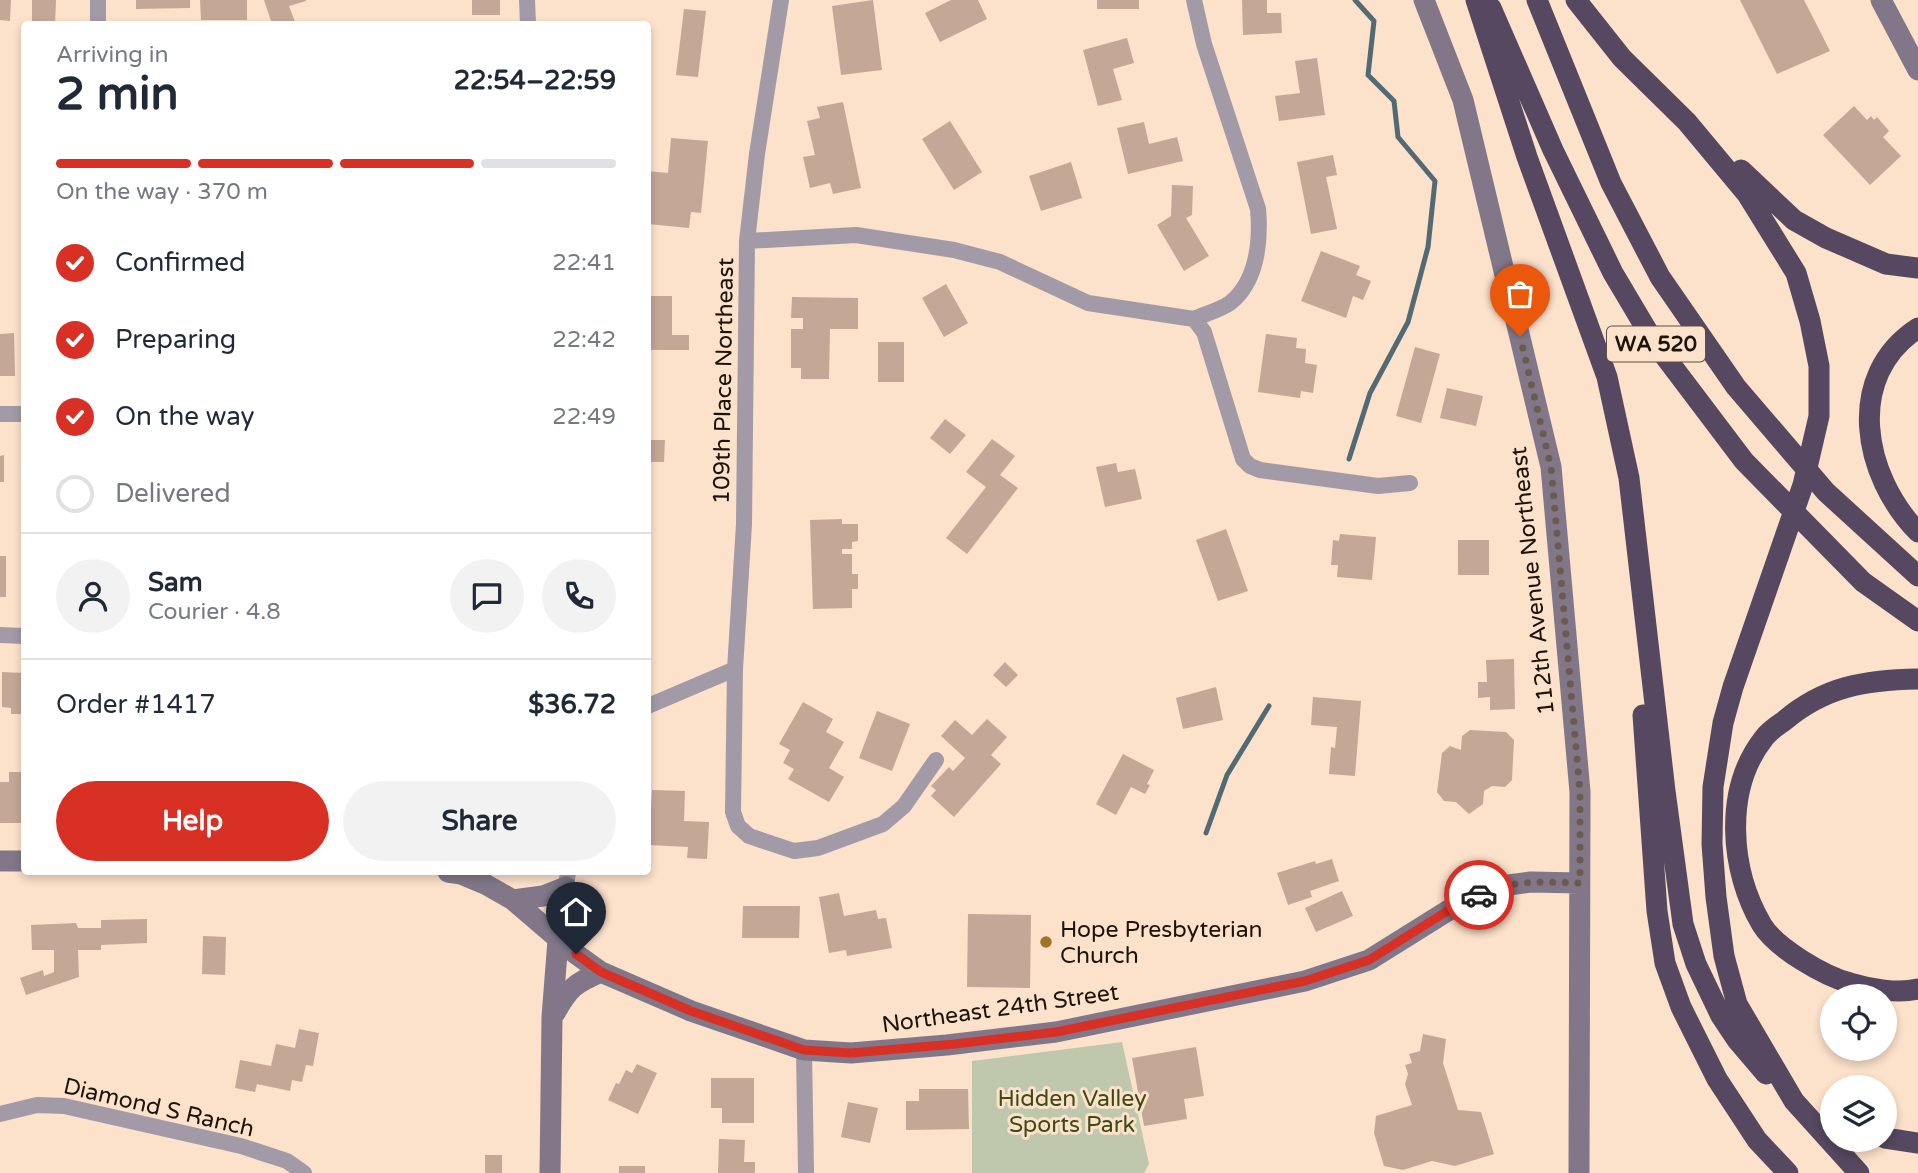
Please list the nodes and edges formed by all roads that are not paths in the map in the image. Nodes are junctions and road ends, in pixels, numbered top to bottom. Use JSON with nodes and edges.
{"nodes":[{"id":1,"x":98,"y":0,"type":"edge"},
{"id":2,"x":527,"y":0,"type":"edge"},
{"id":3,"x":781,"y":0,"type":"edge"},
{"id":4,"x":1194,"y":0,"type":"edge"},
{"id":5,"x":1424,"y":0,"type":"edge"},
{"id":6,"x":1476,"y":0,"type":"edge"},
{"id":7,"x":1488,"y":0,"type":"edge"},
{"id":8,"x":1537,"y":0,"type":"edge"},
{"id":9,"x":1576,"y":0,"type":"edge"},
{"id":10,"x":1881,"y":0,"type":"edge"},
{"id":11,"x":98,"y":21,"type":"edge"},
{"id":12,"x":527,"y":21,"type":"edge"},
{"id":13,"x":1918,"y":70,"type":"edge"},
{"id":14,"x":1687,"y":122,"type":"junction"},
{"id":15,"x":747,"y":241,"type":"junction"},
{"id":16,"x":1918,"y":268,"type":"edge"},
{"id":17,"x":1194,"y":319,"type":"junction"},
{"id":18,"x":1918,"y":328,"type":"edge"},
{"id":19,"x":0,"y":414,"type":"edge"},
{"id":20,"x":21,"y":414,"type":"edge"},
{"id":21,"x":1409,"y":483,"type":"dead end"},
{"id":22,"x":1918,"y":532,"type":"edge"},
{"id":23,"x":1636,"y":542,"type":"junction"},
{"id":24,"x":1918,"y":576,"type":"edge"},
{"id":25,"x":1918,"y":621,"type":"edge"},
{"id":26,"x":0,"y":635,"type":"edge"},
{"id":27,"x":21,"y":636,"type":"edge"},
{"id":28,"x":735,"y":669,"type":"junction"},
{"id":29,"x":1918,"y":680,"type":"edge"},
{"id":30,"x":651,"y":705,"type":"edge"},
{"id":31,"x":936,"y":760,"type":"dead end"},
{"id":32,"x":0,"y":861,"type":"edge"},
{"id":33,"x":21,"y":861,"type":"edge"},
{"id":34,"x":463,"y":875,"type":"edge"},
{"id":35,"x":567,"y":879,"type":"edge"},
{"id":36,"x":1580,"y":883,"type":"junction"},
{"id":37,"x":513,"y":900,"type":"junction"},
{"id":38,"x":558,"y":940,"type":"junction"},
{"id":39,"x":601,"y":972,"type":"junction"},
{"id":40,"x":1918,"y":989,"type":"edge"},
{"id":41,"x":552,"y":1017,"type":"junction"},
{"id":42,"x":804,"y":1050,"type":"junction"},
{"id":43,"x":0,"y":1114,"type":"edge"},
{"id":44,"x":1820,"y":1114,"type":"edge"},
{"id":45,"x":1897,"y":1140,"type":"edge"},
{"id":46,"x":1918,"y":1143,"type":"edge"},
{"id":47,"x":304,"y":1173,"type":"edge"},
{"id":48,"x":550,"y":1173,"type":"edge"},
{"id":49,"x":806,"y":1173,"type":"edge"},
{"id":50,"x":1579,"y":1173,"type":"edge"},
{"id":51,"x":1788,"y":1173,"type":"edge"},
{"id":52,"x":1859,"y":1173,"type":"edge"}],
"edges":[{"from":1,"to":11,"type":"street"},
{"from":2,"to":12,"type":"street"},
{"from":3,"to":15,"type":"street","name":"109th Place Northeast"},
{"from":4,"to":17,"type":"street"},
{"from":5,"to":36,"type":"main road","name":"112th Avenue Northeast"},
{"from":6,"to":23,"type":"highway"},
{"from":7,"to":25,"type":"highway","number":"WA 520"},
{"from":8,"to":24,"type":"highway","number":"WA 520"},
{"from":9,"to":14,"type":"highway"},
{"from":10,"to":13,"type":"main road"},
{"from":14,"to":16,"type":"highway"},
{"from":14,"to":52,"type":"highway"},
{"from":15,"to":17,"type":"street"},
{"from":15,"to":28,"type":"street","name":"109th Place Northeast"},
{"from":17,"to":21,"type":"street"},
{"from":18,"to":22,"type":"highway"},
{"from":19,"to":20,"type":"street"},
{"from":23,"to":44,"type":"highway"},
{"from":23,"to":51,"type":"highway"},
{"from":26,"to":27,"type":"street"},
{"from":28,"to":30,"type":"street"},
{"from":28,"to":31,"type":"street","name":"109th Place Northeast"},
{"from":29,"to":40,"type":"highway"},
{"from":32,"to":33,"type":"main road"},
{"from":34,"to":37,"type":"main road","name":"Northeast 24th Street"},
{"from":35,"to":37,"type":"main road"},
{"from":35,"to":38,"type":"street"},
{"from":36,"to":42,"type":"main road","name":"Northeast 24th Street"},
{"from":36,"to":50,"type":"main road","name":"112th Avenue Northeast"},
{"from":37,"to":38,"type":"main road","name":"Northeast 24th Street"},
{"from":38,"to":39,"type":"main road","name":"Northeast 24th Street"},
{"from":38,"to":41,"type":"main road"},
{"from":39,"to":41,"type":"main road"},
{"from":39,"to":42,"type":"main road","name":"Northeast 24th Street"},
{"from":41,"to":48,"type":"main road"},
{"from":42,"to":49,"type":"street"},
{"from":43,"to":47,"type":"street","name":"Diamond S Ranch"},
{"from":45,"to":46,"type":"highway"}]}
